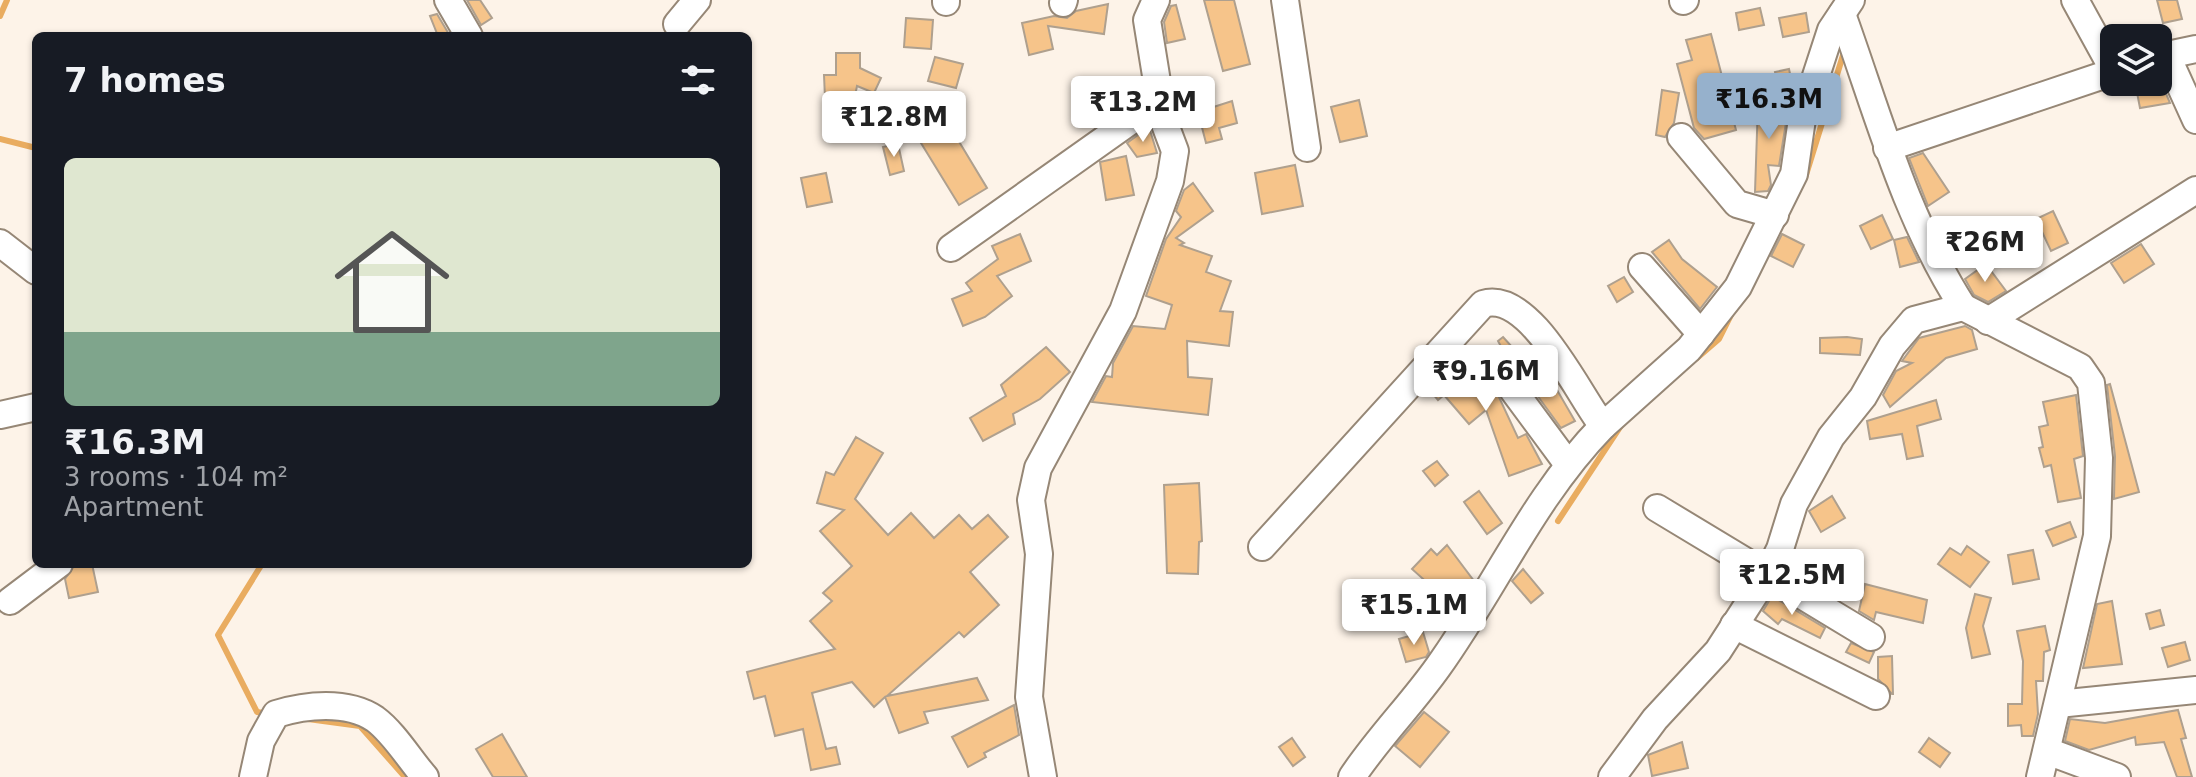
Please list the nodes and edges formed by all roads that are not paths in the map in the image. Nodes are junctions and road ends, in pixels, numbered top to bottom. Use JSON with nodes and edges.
{"nodes":[{"id":1,"x":448,"y":0,"type":"edge"},
{"id":2,"x":697,"y":0,"type":"edge"},
{"id":3,"x":1156,"y":0,"type":"edge"},
{"id":4,"x":1285,"y":0,"type":"edge"},
{"id":5,"x":2075,"y":0,"type":"edge"},
{"id":6,"x":1847,"y":7,"type":"edge"},
{"id":7,"x":677,"y":24,"type":"dead end"},
{"id":8,"x":467,"y":32,"type":"edge"},
{"id":9,"x":2100,"y":46,"type":"edge"},
{"id":10,"x":2196,"y":49,"type":"edge"},
{"id":11,"x":2172,"y":54,"type":"edge"},
{"id":12,"x":2172,"y":75,"type":"edge"},
{"id":13,"x":2100,"y":77,"type":"edge"},
{"id":14,"x":1160,"y":100,"type":"junction"},
{"id":15,"x":2196,"y":120,"type":"edge"},
{"id":16,"x":1681,"y":137,"type":"dead end"},
{"id":17,"x":1307,"y":148,"type":"dead end"},
{"id":18,"x":1887,"y":148,"type":"junction"},
{"id":19,"x":2196,"y":190,"type":"edge"},
{"id":20,"x":1775,"y":215,"type":"junction"},
{"id":21,"x":0,"y":243,"type":"edge"},
{"id":22,"x":951,"y":248,"type":"dead end"},
{"id":23,"x":1642,"y":267,"type":"dead end"},
{"id":24,"x":32,"y":268,"type":"edge"},
{"id":25,"x":1963,"y":307,"type":"junction"},
{"id":26,"x":1988,"y":321,"type":"junction"},
{"id":27,"x":1701,"y":334,"type":"junction"},
{"id":28,"x":1513,"y":390,"type":"dead end"},
{"id":29,"x":32,"y":408,"type":"edge"},
{"id":30,"x":0,"y":415,"type":"edge"},
{"id":31,"x":1603,"y":426,"type":"junction"},
{"id":32,"x":1567,"y":463,"type":"junction"},
{"id":33,"x":1657,"y":508,"type":"dead end"},
{"id":34,"x":1262,"y":547,"type":"dead end"},
{"id":35,"x":54,"y":568,"type":"edge"},
{"id":36,"x":1767,"y":575,"type":"junction"},
{"id":37,"x":10,"y":601,"type":"dead end"},
{"id":38,"x":1734,"y":625,"type":"junction"},
{"id":39,"x":1871,"y":637,"type":"dead end"},
{"id":40,"x":2196,"y":690,"type":"edge"},
{"id":41,"x":1876,"y":696,"type":"dead end"},
{"id":42,"x":2058,"y":704,"type":"junction"},
{"id":43,"x":2047,"y":751,"type":"junction"},
{"id":44,"x":253,"y":777,"type":"edge"},
{"id":45,"x":425,"y":777,"type":"edge"},
{"id":46,"x":1043,"y":777,"type":"edge"},
{"id":47,"x":1352,"y":777,"type":"edge"},
{"id":48,"x":1612,"y":777,"type":"edge"},
{"id":49,"x":2040,"y":777,"type":"edge"},
{"id":50,"x":2117,"y":777,"type":"edge"}],
"edges":[{"from":1,"to":8,"type":"street"},
{"from":2,"to":7,"type":"street"},
{"from":3,"to":14,"type":"street"},
{"from":4,"to":17,"type":"street"},
{"from":5,"to":9,"type":"street"},
{"from":6,"to":18,"type":"street"},
{"from":6,"to":20,"type":"street"},
{"from":10,"to":11,"type":"street"},
{"from":12,"to":15,"type":"street"},
{"from":13,"to":18,"type":"street"},
{"from":14,"to":22,"type":"street"},
{"from":14,"to":46,"type":"street"},
{"from":16,"to":20,"type":"street"},
{"from":18,"to":25,"type":"street"},
{"from":19,"to":26,"type":"street"},
{"from":20,"to":27,"type":"street"},
{"from":21,"to":24,"type":"street"},
{"from":23,"to":27,"type":"street"},
{"from":25,"to":26,"type":"street"},
{"from":25,"to":36,"type":"street"},
{"from":26,"to":42,"type":"street"},
{"from":27,"to":31,"type":"street"},
{"from":28,"to":32,"type":"street"},
{"from":29,"to":30,"type":"street"},
{"from":31,"to":32,"type":"street"},
{"from":31,"to":34,"type":"street"},
{"from":32,"to":47,"type":"street"},
{"from":33,"to":36,"type":"street"},
{"from":35,"to":37,"type":"street"},
{"from":36,"to":38,"type":"street"},
{"from":36,"to":39,"type":"street"},
{"from":38,"to":41,"type":"street"},
{"from":38,"to":48,"type":"street"},
{"from":40,"to":42,"type":"street"},
{"from":42,"to":43,"type":"street"},
{"from":43,"to":49,"type":"street"},
{"from":43,"to":50,"type":"street"},
{"from":44,"to":45,"type":"street"}]}
